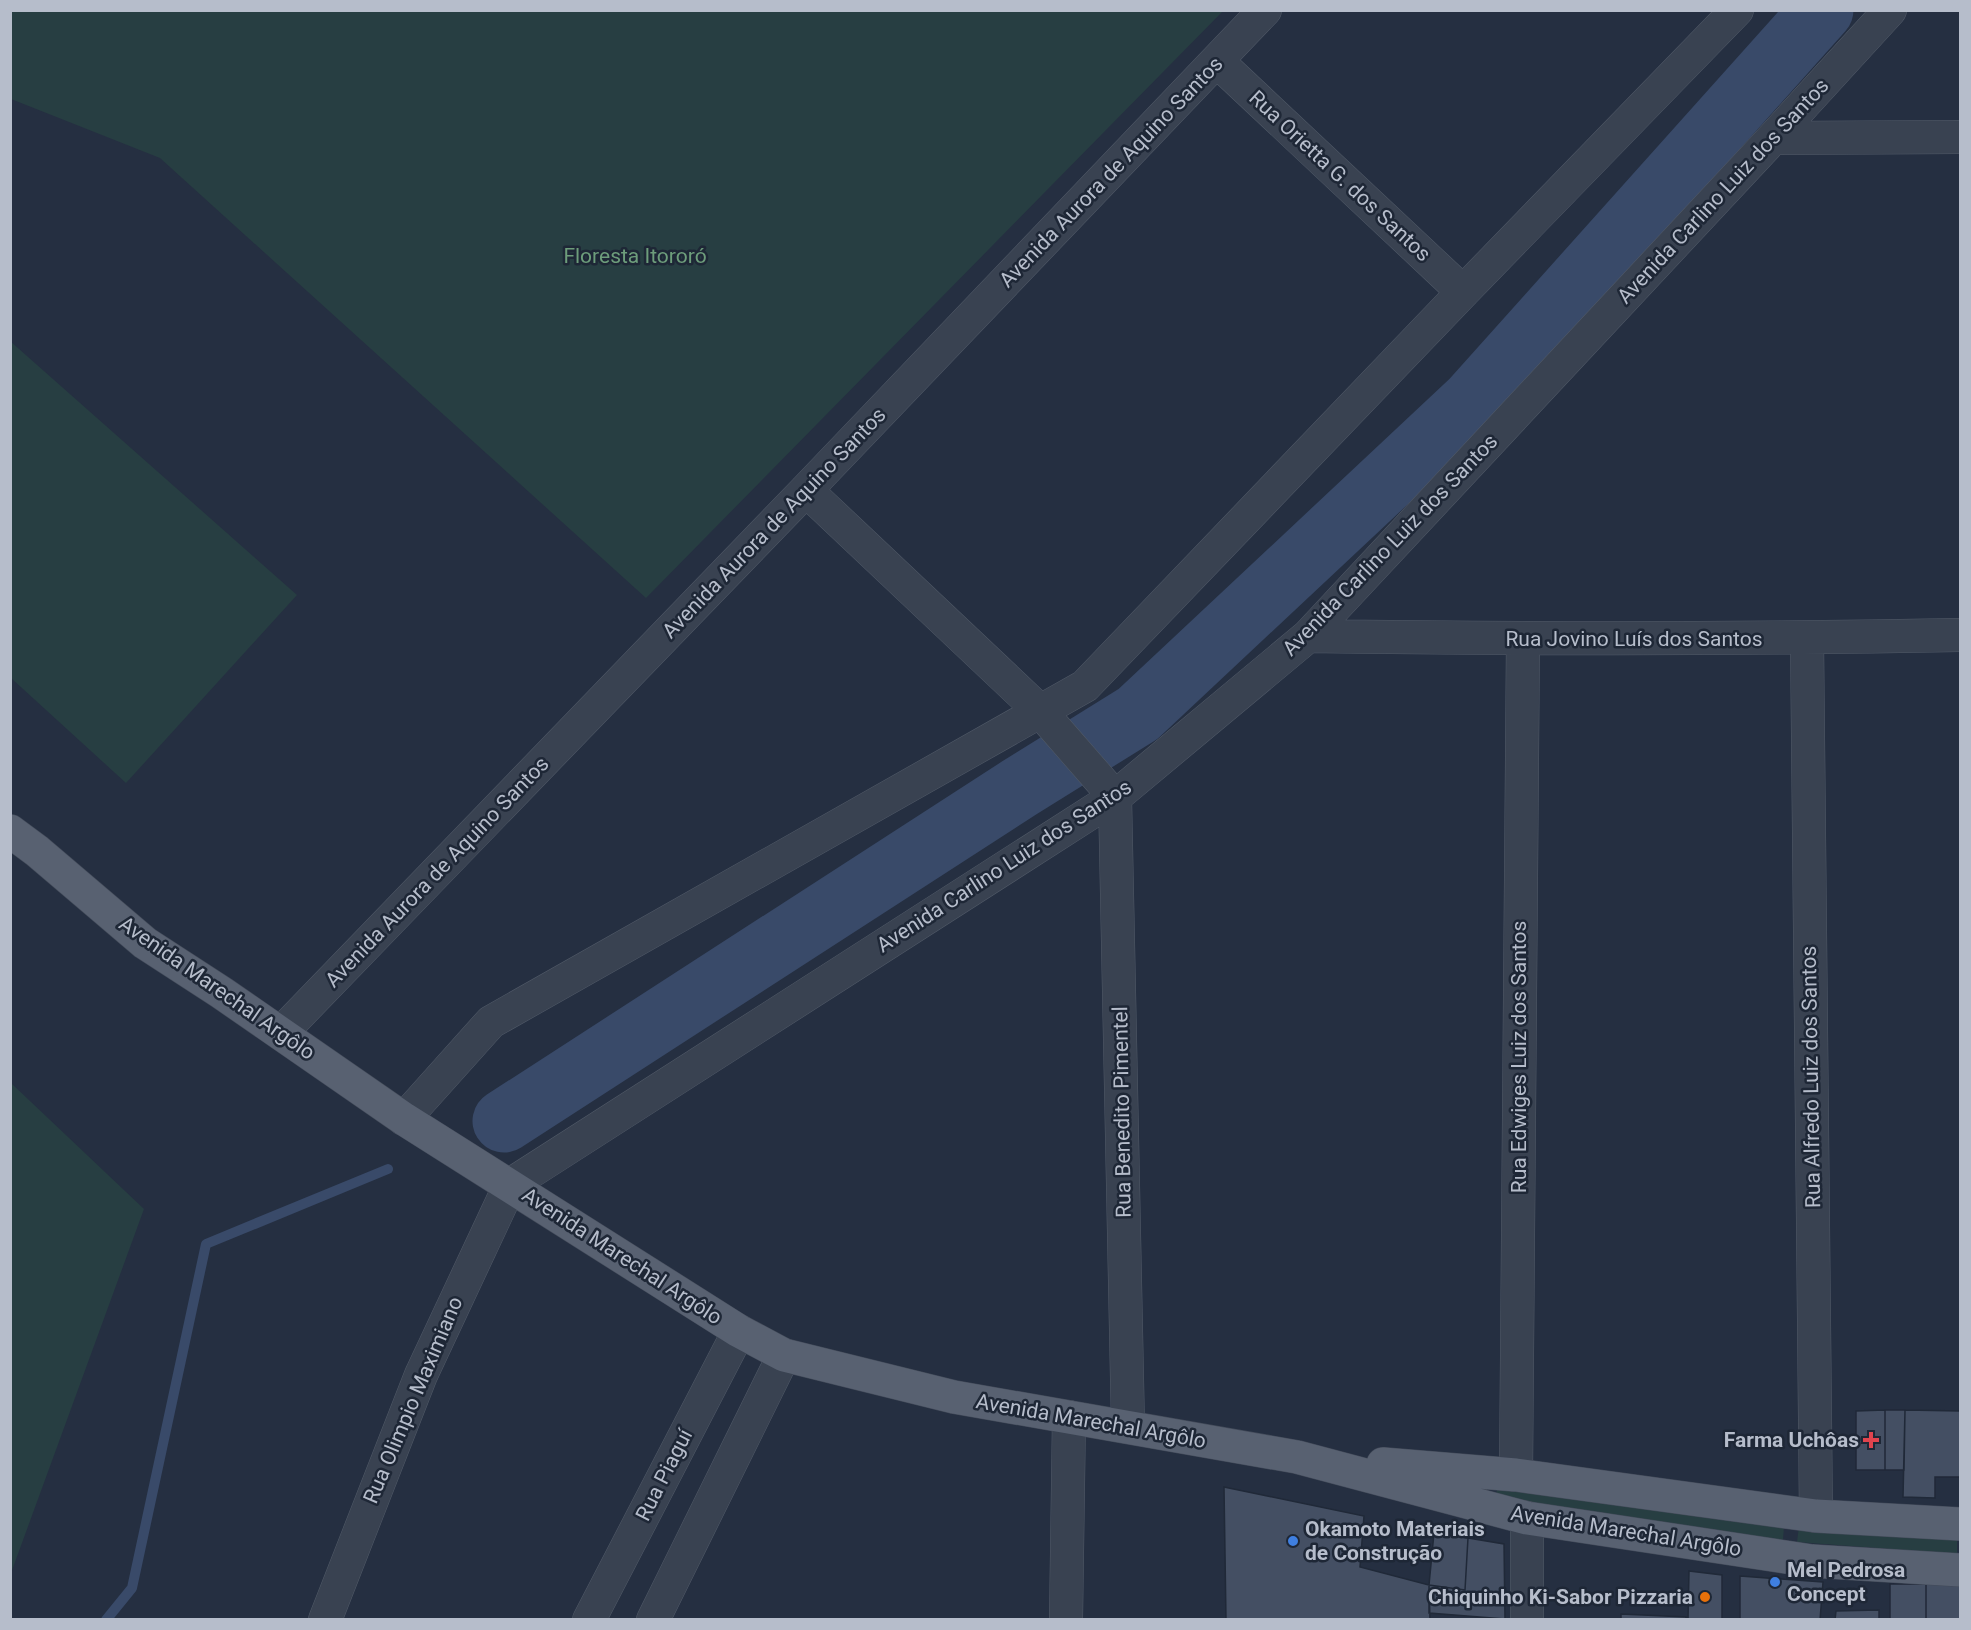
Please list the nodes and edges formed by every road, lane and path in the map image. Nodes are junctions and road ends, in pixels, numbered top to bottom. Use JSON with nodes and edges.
{"nodes":[{"id":1,"x":1265,"y":10,"type":"edge"},
{"id":2,"x":1737,"y":10,"type":"edge"},
{"id":3,"x":1890,"y":10,"type":"edge"},
{"id":4,"x":1217,"y":61,"type":"junction"},
{"id":5,"x":1960,"y":137,"type":"edge"},
{"id":6,"x":1773,"y":138,"type":"junction"},
{"id":7,"x":1463,"y":292,"type":"junction"},
{"id":8,"x":806,"y":490,"type":"junction"},
{"id":9,"x":1960,"y":635,"type":"edge"},
{"id":10,"x":1308,"y":636,"type":"junction"},
{"id":11,"x":1807,"y":638,"type":"junction"},
{"id":12,"x":1523,"y":639,"type":"junction"},
{"id":13,"x":1046,"y":718,"type":"junction"},
{"id":14,"x":1107,"y":787,"type":"junction"},
{"id":15,"x":10,"y":813,"type":"edge"},
{"id":16,"x":10,"y":831,"type":"edge"},
{"id":17,"x":37,"y":850,"type":"junction"},
{"id":18,"x":281,"y":1033,"type":"junction"},
{"id":19,"x":404,"y":1119,"type":"junction"},
{"id":20,"x":510,"y":1185,"type":"junction"},
{"id":21,"x":739,"y":1331,"type":"junction"},
{"id":22,"x":784,"y":1355,"type":"junction"},
{"id":23,"x":1069,"y":1417,"type":"junction"},
{"id":24,"x":1128,"y":1427,"type":"junction"},
{"id":25,"x":1297,"y":1457,"type":"junction"},
{"id":26,"x":1516,"y":1475,"type":"junction"},
{"id":27,"x":1816,"y":1516,"type":"junction"},
{"id":28,"x":1527,"y":1518,"type":"junction"},
{"id":29,"x":1960,"y":1524,"type":"edge"},
{"id":30,"x":1960,"y":1570,"type":"edge"},
{"id":31,"x":325,"y":1620,"type":"edge"},
{"id":32,"x":590,"y":1620,"type":"edge"},
{"id":33,"x":653,"y":1620,"type":"edge"},
{"id":34,"x":1066,"y":1620,"type":"edge"},
{"id":35,"x":1527,"y":1620,"type":"edge"}],
"edges":[{"from":1,"to":4,"type":"street","name":"Avenida Aurora de Aquino Santos"},
{"from":2,"to":7,"type":"street"},
{"from":3,"to":6,"type":"street","name":"Avenida Carlino Luiz dos Santos"},
{"from":4,"to":7,"type":"street","name":"Rua Orietta G. dos Santos"},
{"from":4,"to":8,"type":"street","name":"Avenida Aurora de Aquino Santos"},
{"from":5,"to":6,"type":"street"},
{"from":6,"to":10,"type":"street","name":"Avenida Carlino Luiz dos Santos"},
{"from":7,"to":13,"type":"street"},
{"from":8,"to":13,"type":"street"},
{"from":8,"to":18,"type":"street","name":"Avenida Aurora de Aquino Santos"},
{"from":9,"to":11,"type":"street","name":"Rua Jovino Luís dos Santos"},
{"from":10,"to":12,"type":"street","name":"Rua Jovino Luís dos Santos"},
{"from":10,"to":14,"type":"street","name":"Avenida Carlino Luiz dos Santos"},
{"from":11,"to":12,"type":"street","name":"Rua Jovino Luís dos Santos"},
{"from":11,"to":27,"type":"street","name":"Rua Alfredo Luiz dos Santos"},
{"from":12,"to":26,"type":"street","name":"Rua Edwiges Luiz dos Santos"},
{"from":13,"to":14,"type":"street"},
{"from":13,"to":19,"type":"street"},
{"from":14,"to":20,"type":"street","name":"Avenida Carlino Luiz dos Santos"},
{"from":14,"to":24,"type":"street","name":"Rua Benedito Pimentel"},
{"from":15,"to":17,"type":"main road","name":"Avenida Marechal Argôlo"},
{"from":16,"to":17,"type":"main road","name":"Avenida Marechal Argôlo"},
{"from":17,"to":18,"type":"main road","name":"Avenida Marechal Argôlo"},
{"from":18,"to":19,"type":"main road","name":"Avenida Marechal Argôlo"},
{"from":19,"to":20,"type":"main road","name":"Avenida Marechal Argôlo"},
{"from":20,"to":21,"type":"main road","name":"Avenida Marechal Argôlo"},
{"from":20,"to":31,"type":"street","name":"Rua Olimpio Maximiano"},
{"from":21,"to":22,"type":"main road","name":"Avenida Marechal Argôlo"},
{"from":21,"to":32,"type":"street","name":"Rua Piaguí"},
{"from":22,"to":23,"type":"main road","name":"Avenida Marechal Argôlo"},
{"from":22,"to":33,"type":"street"},
{"from":23,"to":24,"type":"main road","name":"Avenida Marechal Argôlo"},
{"from":23,"to":34,"type":"street"},
{"from":24,"to":25,"type":"main road","name":"Avenida Marechal Argôlo"},
{"from":25,"to":26,"type":"main road","name":"Avenida Marechal Argôlo"},
{"from":25,"to":28,"type":"main road","name":"Avenida Marechal Argôlo"},
{"from":26,"to":27,"type":"main road","name":"Avenida Marechal Argôlo"},
{"from":27,"to":29,"type":"main road","name":"Avenida Marechal Argôlo"},
{"from":28,"to":30,"type":"main road","name":"Avenida Marechal Argôlo"},
{"from":28,"to":35,"type":"street"}]}
